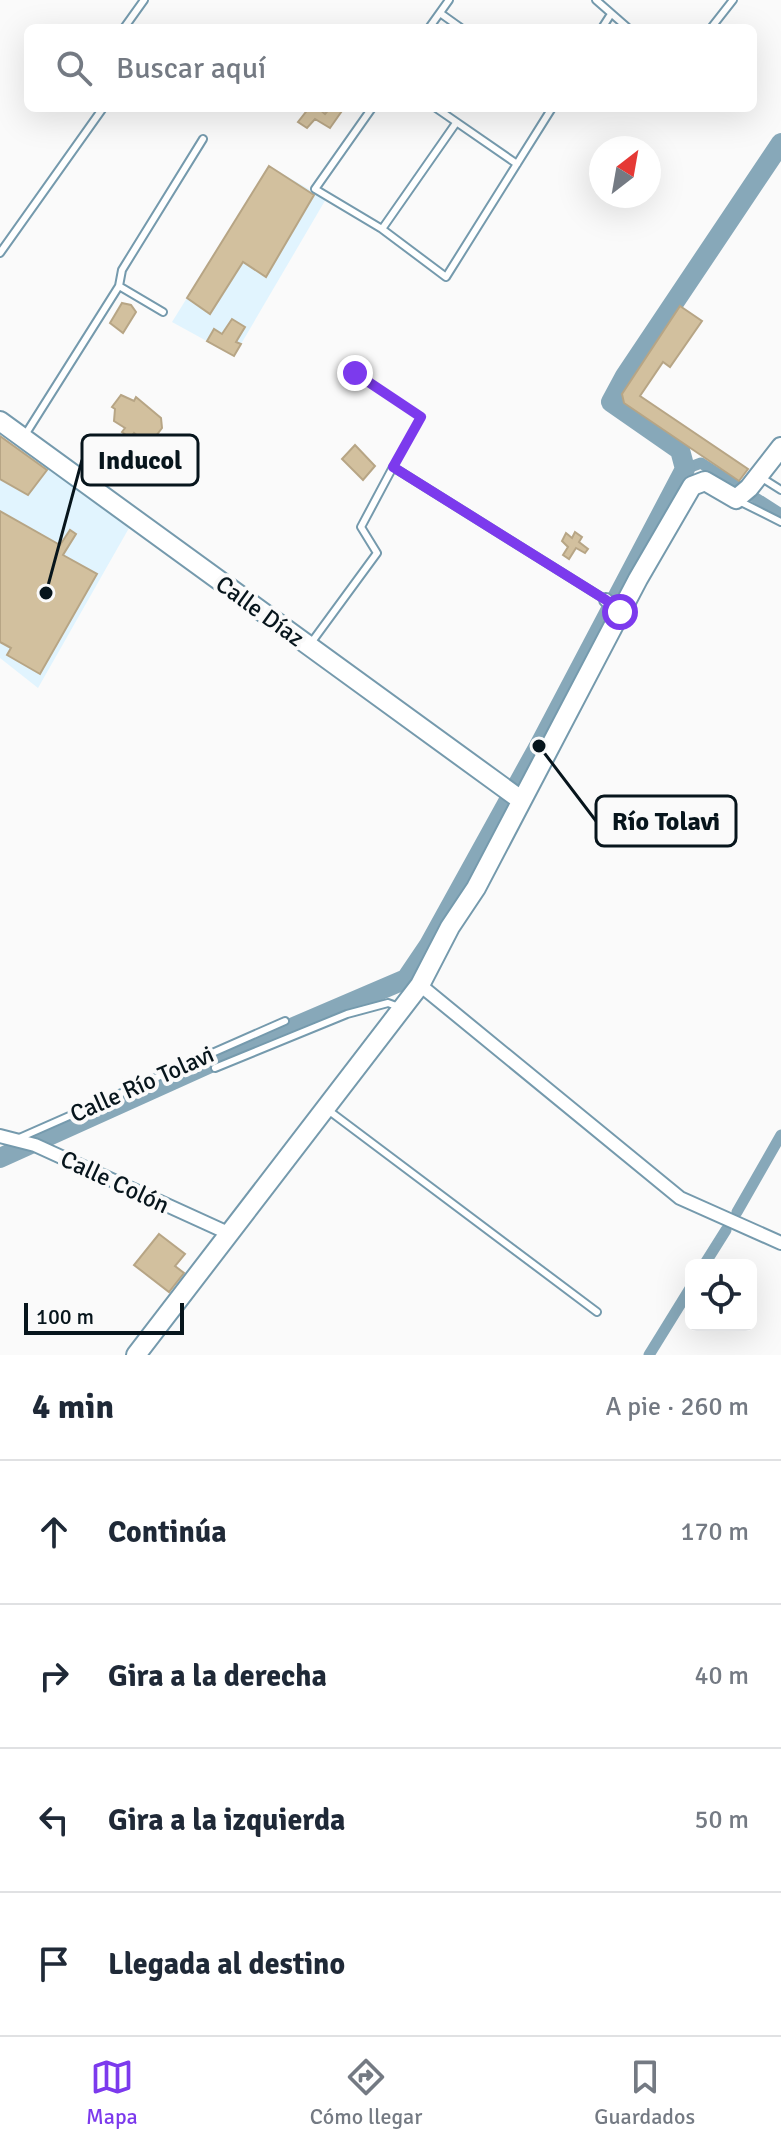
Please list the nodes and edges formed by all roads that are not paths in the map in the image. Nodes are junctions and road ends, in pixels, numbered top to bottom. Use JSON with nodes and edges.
{"nodes":[{"id":1,"x":144,"y":0,"type":"edge"},
{"id":2,"x":449,"y":0,"type":"edge"},
{"id":3,"x":596,"y":0,"type":"edge"},
{"id":4,"x":733,"y":0,"type":"edge"},
{"id":5,"x":440,"y":13,"type":"junction"},
{"id":6,"x":611,"y":14,"type":"junction"},
{"id":7,"x":127,"y":24,"type":"edge"},
{"id":8,"x":432,"y":24,"type":"edge"},
{"id":9,"x":455,"y":24,"type":"edge"},
{"id":10,"x":605,"y":24,"type":"edge"},
{"id":11,"x":623,"y":24,"type":"edge"},
{"id":12,"x":714,"y":24,"type":"edge"},
{"id":13,"x":100,"y":112,"type":"edge"},
{"id":14,"x":369,"y":112,"type":"edge"},
{"id":15,"x":441,"y":112,"type":"edge"},
{"id":16,"x":550,"y":112,"type":"edge"},
{"id":17,"x":456,"y":123,"type":"junction"},
{"id":18,"x":203,"y":139,"type":"dead end"},
{"id":19,"x":517,"y":164,"type":"junction"},
{"id":20,"x":382,"y":229,"type":"junction"},
{"id":21,"x":0,"y":253,"type":"edge"},
{"id":22,"x":119,"y":286,"type":"junction"},
{"id":23,"x":163,"y":312,"type":"dead end"},
{"id":24,"x":0,"y":421,"type":"edge"},
{"id":25,"x":23,"y":438,"type":"junction"},
{"id":26,"x":781,"y":447,"type":"edge"},
{"id":27,"x":746,"y":490,"type":"junction"},
{"id":28,"x":781,"y":490,"type":"edge"},
{"id":29,"x":781,"y":522,"type":"edge"},
{"id":30,"x":614,"y":607,"type":"junction"},
{"id":31,"x":309,"y":646,"type":"junction"},
{"id":32,"x":513,"y":795,"type":"junction"},
{"id":33,"x":420,"y":985,"type":"junction"},
{"id":34,"x":402,"y":1008,"type":"junction"},
{"id":35,"x":285,"y":1021,"type":"dead end"},
{"id":36,"x":215,"y":1068,"type":"dead end"},
{"id":37,"x":325,"y":1108,"type":"junction"},
{"id":38,"x":0,"y":1136,"type":"edge"},
{"id":39,"x":18,"y":1139,"type":"junction"},
{"id":40,"x":0,"y":1148,"type":"edge"},
{"id":41,"x":228,"y":1233,"type":"junction"},
{"id":42,"x":781,"y":1243,"type":"edge"},
{"id":43,"x":597,"y":1312,"type":"dead end"},
{"id":44,"x":136,"y":1355,"type":"edge"}],
"edges":[{"from":1,"to":7,"type":"lane"},
{"from":2,"to":5,"type":"lane"},
{"from":3,"to":6,"type":"lane"},
{"from":4,"to":12,"type":"lane"},
{"from":5,"to":8,"type":"lane"},
{"from":5,"to":9,"type":"lane"},
{"from":6,"to":10,"type":"lane"},
{"from":6,"to":11,"type":"lane"},
{"from":13,"to":21,"type":"lane"},
{"from":14,"to":20,"type":"lane"},
{"from":15,"to":17,"type":"lane"},
{"from":16,"to":19,"type":"lane"},
{"from":17,"to":19,"type":"lane"},
{"from":17,"to":20,"type":"lane"},
{"from":18,"to":22,"type":"lane"},
{"from":19,"to":20,"type":"lane"},
{"from":22,"to":23,"type":"lane"},
{"from":22,"to":25,"type":"lane"},
{"from":24,"to":25,"type":"street","name":"Calle Díaz"},
{"from":25,"to":31,"type":"street","name":"Calle Díaz"},
{"from":26,"to":27,"type":"street"},
{"from":27,"to":28,"type":"lane"},
{"from":27,"to":29,"type":"lane"},
{"from":27,"to":30,"type":"street"},
{"from":30,"to":31,"type":"lane"},
{"from":30,"to":32,"type":"street"},
{"from":31,"to":32,"type":"street","name":"Calle Díaz"},
{"from":32,"to":33,"type":"street"},
{"from":33,"to":34,"type":"street"},
{"from":33,"to":42,"type":"street"},
{"from":34,"to":36,"type":"lane","name":"Calle Río Tolavi"},
{"from":34,"to":37,"type":"street"},
{"from":35,"to":39,"type":"lane","name":"Calle Río Tolavi"},
{"from":37,"to":41,"type":"street"},
{"from":37,"to":43,"type":"lane"},
{"from":38,"to":39,"type":"street","name":"Calle Colón"},
{"from":39,"to":40,"type":"street","name":"Calle Río Tolavi"},
{"from":39,"to":41,"type":"street","name":"Calle Colón"},
{"from":41,"to":44,"type":"street"}]}
